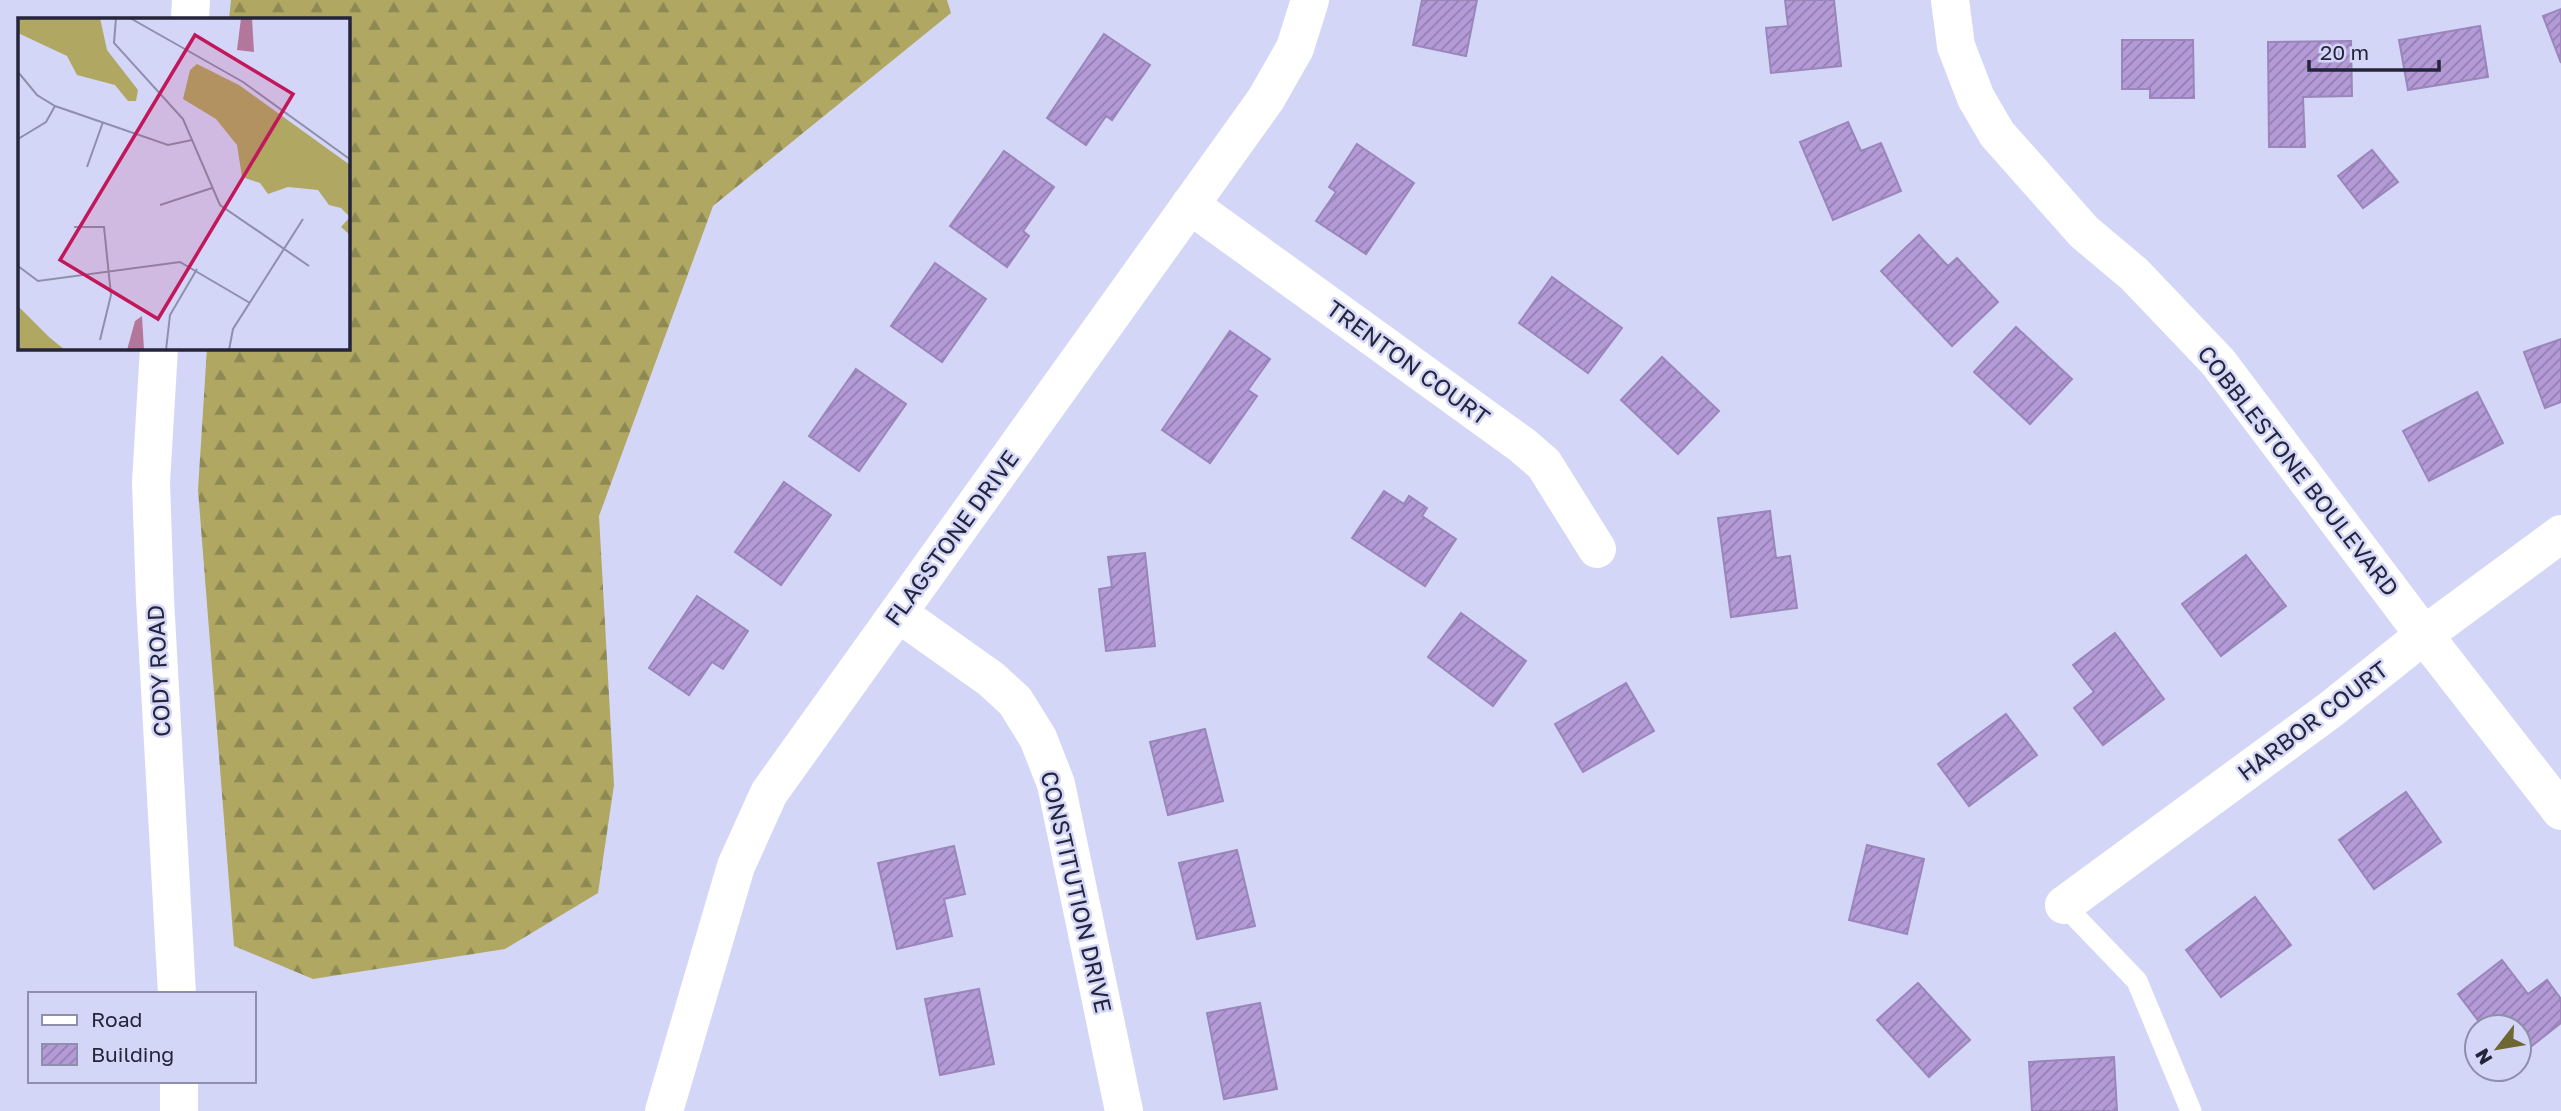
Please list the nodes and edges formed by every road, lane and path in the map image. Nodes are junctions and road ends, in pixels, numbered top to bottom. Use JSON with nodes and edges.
{"nodes":[{"id":1,"x":191,"y":0,"type":"edge"},
{"id":2,"x":1311,"y":0,"type":"edge"},
{"id":3,"x":1950,"y":0,"type":"edge"},
{"id":4,"x":190,"y":18,"type":"edge"},
{"id":5,"x":1190,"y":205,"type":"junction"},
{"id":6,"x":159,"y":350,"type":"edge"},
{"id":7,"x":2561,"y":534,"type":"edge"},
{"id":8,"x":1597,"y":549,"type":"dead end"},
{"id":9,"x":898,"y":613,"type":"junction"},
{"id":10,"x":2424,"y":635,"type":"junction"},
{"id":11,"x":2561,"y":811,"type":"edge"},
{"id":12,"x":2064,"y":905,"type":"joint"},
{"id":13,"x":177,"y":992,"type":"edge"},
{"id":14,"x":179,"y":1083,"type":"edge"},
{"id":15,"x":179,"y":1111,"type":"edge"},
{"id":16,"x":664,"y":1111,"type":"edge"},
{"id":17,"x":1124,"y":1111,"type":"edge"},
{"id":18,"x":2191,"y":1111,"type":"edge"}],
"edges":[{"from":1,"to":4,"type":"street"},
{"from":2,"to":5,"type":"street","name":"FLAGSTONE DRIVE"},
{"from":3,"to":10,"type":"street","name":"COBBLESTONE BOULEVARD"},
{"from":5,"to":8,"type":"street","name":"TRENTON COURT"},
{"from":5,"to":9,"type":"street","name":"FLAGSTONE DRIVE"},
{"from":6,"to":13,"type":"street","name":"CODY ROAD"},
{"from":7,"to":10,"type":"street","name":"HARBOR COURT"},
{"from":9,"to":16,"type":"street","name":"FLAGSTONE DRIVE"},
{"from":9,"to":17,"type":"street","name":"CONSTITUTION DRIVE"},
{"from":10,"to":11,"type":"street","name":"COBBLESTONE BOULEVARD"},
{"from":10,"to":12,"type":"street","name":"HARBOR COURT"},
{"from":12,"to":18,"type":"lane"},
{"from":14,"to":15,"type":"street"}]}
